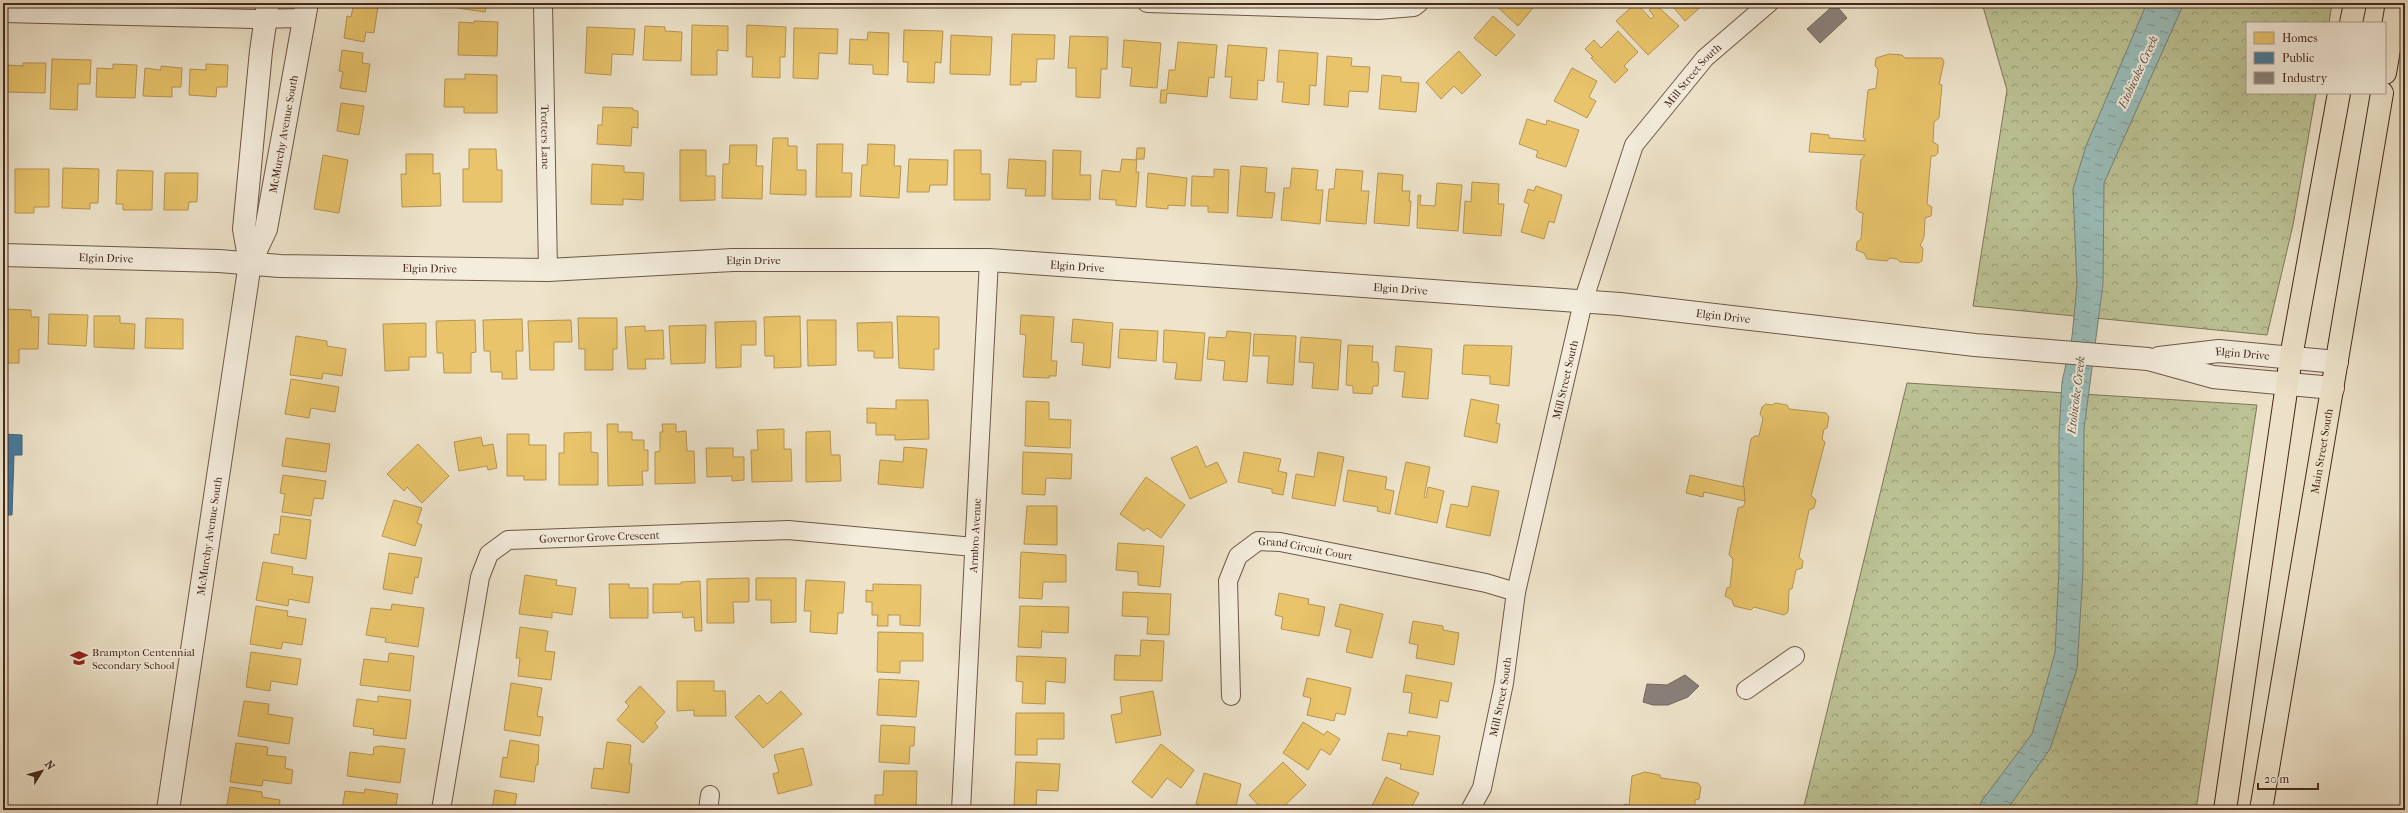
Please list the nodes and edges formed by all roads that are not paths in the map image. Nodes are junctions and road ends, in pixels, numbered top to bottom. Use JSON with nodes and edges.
{"nodes":[{"id":1,"x":542,"y":3,"type":"edge"},
{"id":2,"x":1148,"y":3,"type":"edge"},
{"id":3,"x":1420,"y":3,"type":"edge"},
{"id":4,"x":1770,"y":3,"type":"edge"},
{"id":5,"x":2355,"y":3,"type":"edge"},
{"id":6,"x":2397,"y":3,"type":"edge"},
{"id":7,"x":63,"y":8,"type":"edge"},
{"id":8,"x":306,"y":10,"type":"edge"},
{"id":9,"x":267,"y":11,"type":"edge"},
{"id":10,"x":3,"y":13,"type":"edge"},
{"id":11,"x":2351,"y":22,"type":"edge"},
{"id":12,"x":2386,"y":67,"type":"edge"},
{"id":13,"x":2339,"y":94,"type":"edge"},
{"id":14,"x":2382,"y":94,"type":"edge"},
{"id":15,"x":3,"y":255,"type":"edge"},
{"id":16,"x":989,"y":260,"type":"junction"},
{"id":17,"x":250,"y":263,"type":"junction"},
{"id":18,"x":548,"y":270,"type":"junction"},
{"id":19,"x":1583,"y":302,"type":"junction"},
{"id":20,"x":2291,"y":357,"type":"junction"},
{"id":21,"x":2148,"y":359,"type":"junction"},
{"id":22,"x":2337,"y":362,"type":"junction"},
{"id":23,"x":2288,"y":385,"type":"junction"},
{"id":24,"x":2333,"y":388,"type":"junction"},
{"id":25,"x":974,"y":547,"type":"junction"},
{"id":26,"x":1516,"y":592,"type":"junction"},
{"id":27,"x":1795,"y":656,"type":"dead end"},
{"id":28,"x":1746,"y":690,"type":"dead end"},
{"id":29,"x":1231,"y":696,"type":"dead end"},
{"id":30,"x":168,"y":810,"type":"edge"},
{"id":31,"x":441,"y":810,"type":"edge"},
{"id":32,"x":961,"y":810,"type":"edge"},
{"id":33,"x":1470,"y":810,"type":"edge"},
{"id":34,"x":2225,"y":810,"type":"edge"},
{"id":35,"x":2261,"y":810,"type":"edge"}],
"edges":[{"from":1,"to":18,"type":"street","name":"Trotters Lane"},
{"from":2,"to":3,"type":"street"},
{"from":4,"to":19,"type":"street","name":"Mill Street South"},
{"from":5,"to":11,"type":"main road"},
{"from":6,"to":12,"type":"main road"},
{"from":7,"to":9,"type":"street"},
{"from":7,"to":10,"type":"street"},
{"from":8,"to":9,"type":"street"},
{"from":8,"to":17,"type":"street","name":"McMurchy Avenue South"},
{"from":9,"to":17,"type":"street","name":"McMurchy Avenue South"},
{"from":13,"to":20,"type":"main road"},
{"from":14,"to":22,"type":"main road","name":"Main Street South"},
{"from":15,"to":17,"type":"street","name":"Elgin Drive"},
{"from":16,"to":18,"type":"street","name":"Elgin Drive"},
{"from":16,"to":19,"type":"street","name":"Elgin Drive"},
{"from":16,"to":25,"type":"street","name":"Armbro Avenue"},
{"from":17,"to":18,"type":"street","name":"Elgin Drive"},
{"from":17,"to":30,"type":"street","name":"McMurchy Avenue South"},
{"from":19,"to":21,"type":"street","name":"Elgin Drive"},
{"from":19,"to":26,"type":"street","name":"Mill Street South"},
{"from":20,"to":21,"type":"street","name":"Elgin Drive"},
{"from":20,"to":22,"type":"street","name":"Elgin Drive"},
{"from":20,"to":23,"type":"main road"},
{"from":21,"to":23,"type":"street","name":"Elgin Drive"},
{"from":22,"to":24,"type":"main road","name":"Main Street South"},
{"from":23,"to":24,"type":"street","name":"Elgin Drive"},
{"from":23,"to":34,"type":"main road"},
{"from":24,"to":35,"type":"main road","name":"Main Street South"},
{"from":25,"to":31,"type":"street","name":"Governor Grove Crescent"},
{"from":25,"to":32,"type":"street","name":"Armbro Avenue"},
{"from":26,"to":29,"type":"street","name":"Grand Circuit Court"},
{"from":26,"to":33,"type":"street","name":"Mill Street South"},
{"from":27,"to":28,"type":"street"}]}
